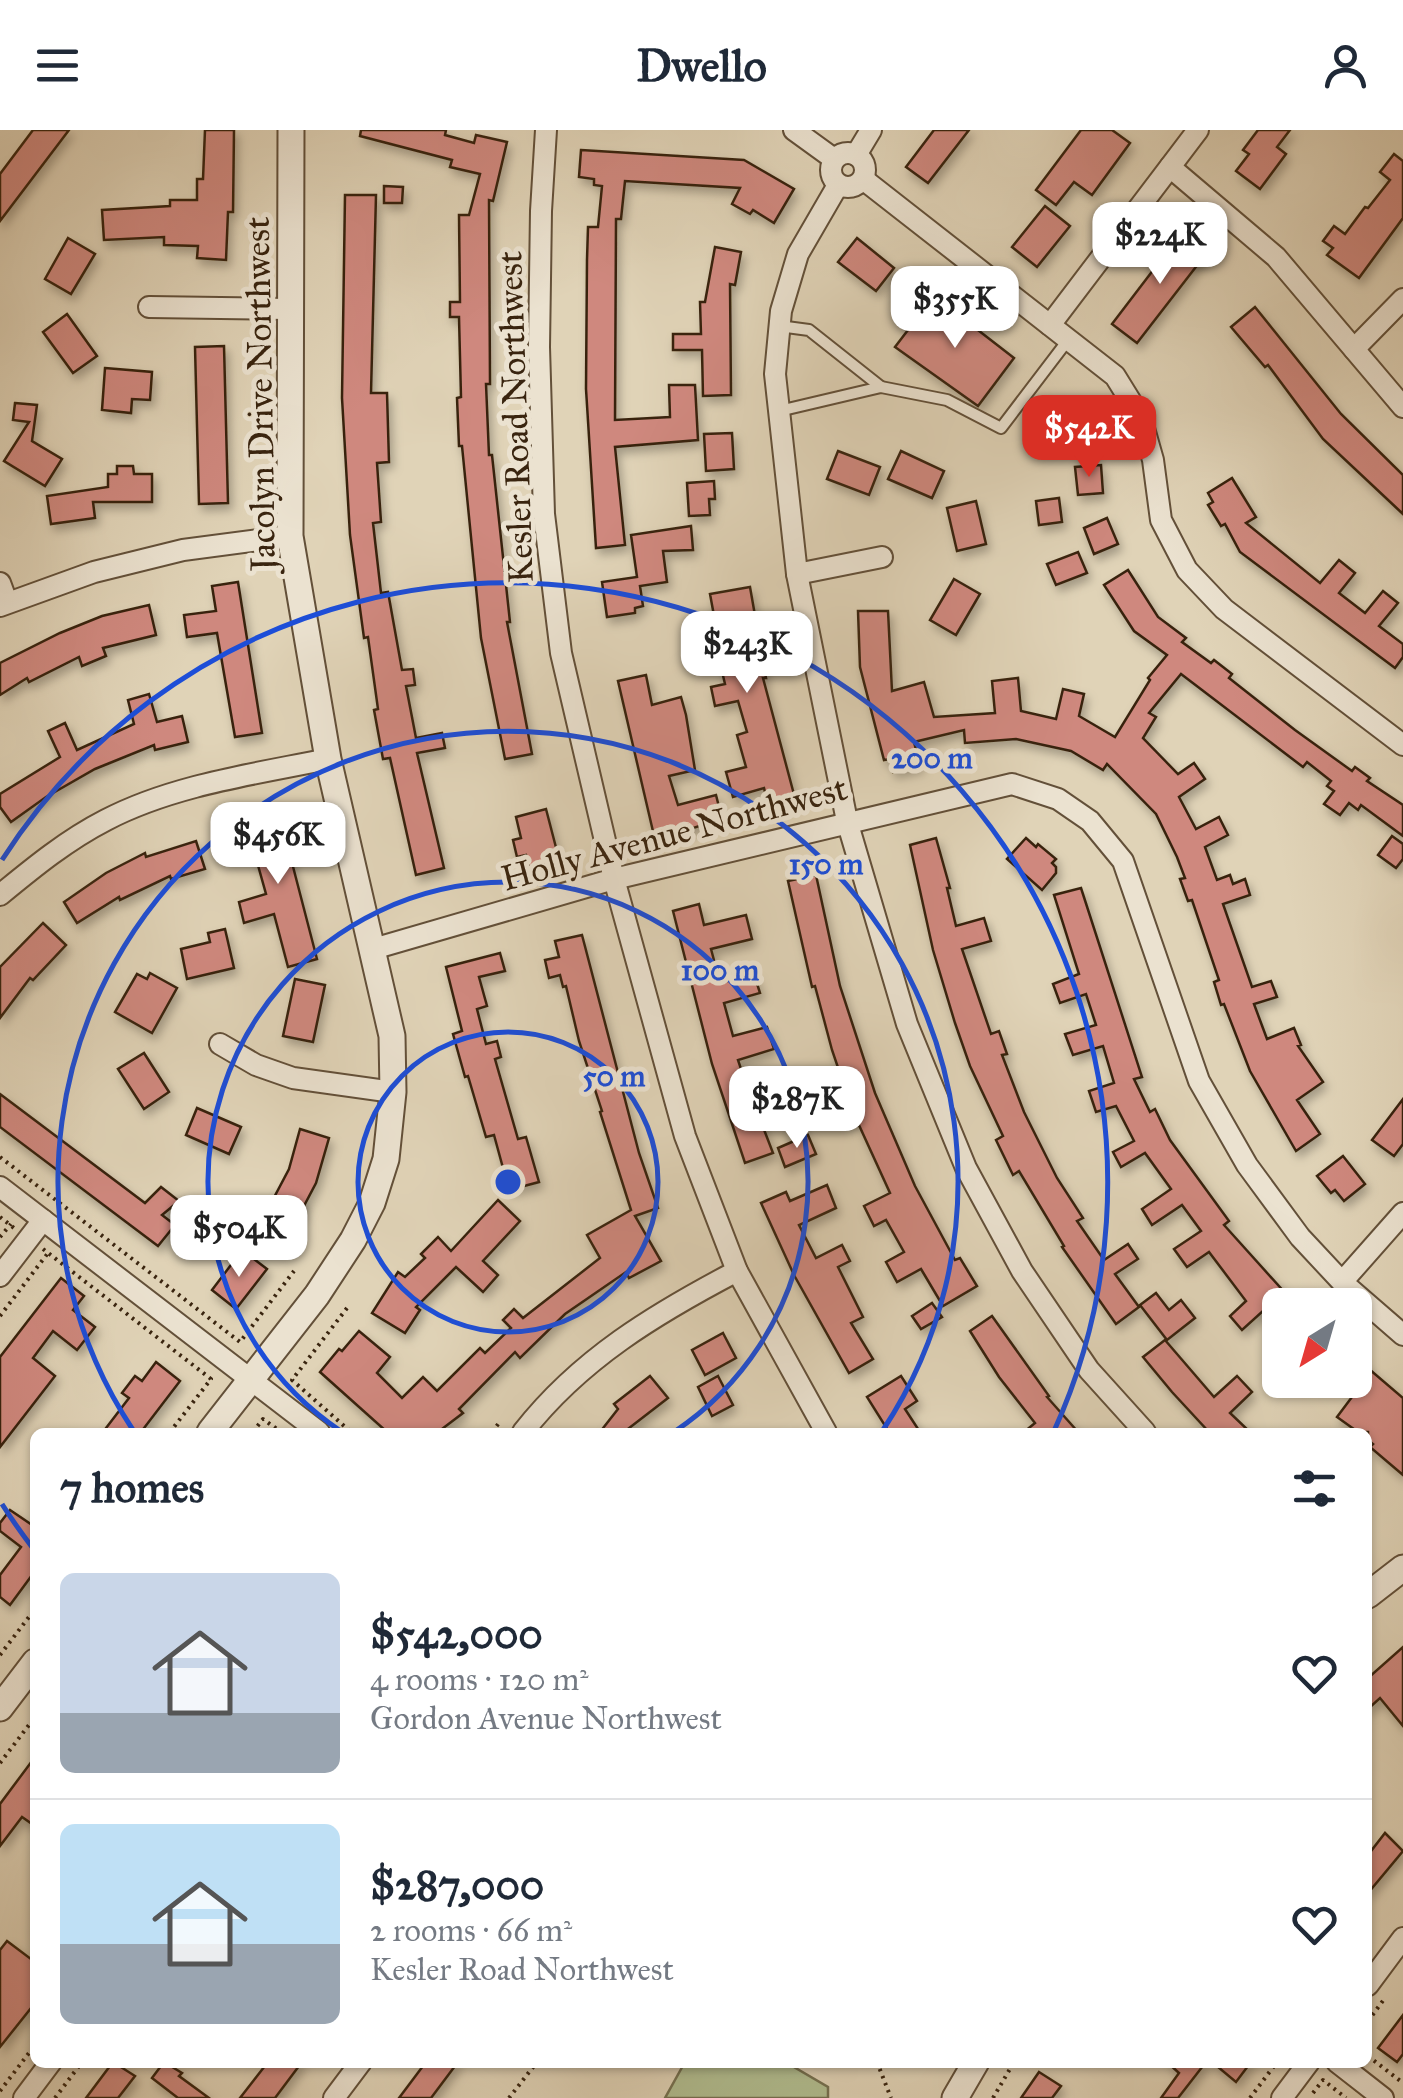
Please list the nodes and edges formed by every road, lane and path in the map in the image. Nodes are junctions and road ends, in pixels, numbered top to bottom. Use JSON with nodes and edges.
{"nodes":[{"id":1,"x":291,"y":130,"type":"edge"},
{"id":2,"x":546,"y":130,"type":"edge"},
{"id":3,"x":794,"y":130,"type":"edge"},
{"id":4,"x":870,"y":130,"type":"edge"},
{"id":5,"x":1198,"y":130,"type":"edge"},
{"id":6,"x":856,"y":155,"type":"junction"},
{"id":7,"x":834,"y":158,"type":"junction"},
{"id":8,"x":1170,"y":167,"type":"junction"},
{"id":9,"x":863,"y":179,"type":"junction"},
{"id":10,"x":838,"y":185,"type":"junction"},
{"id":11,"x":1403,"y":299,"type":"edge"},
{"id":12,"x":148,"y":307,"type":"dead end"},
{"id":13,"x":288,"y":309,"type":"junction"},
{"id":14,"x":1050,"y":325,"type":"junction"},
{"id":15,"x":780,"y":326,"type":"junction"},
{"id":16,"x":1068,"y":339,"type":"junction"},
{"id":17,"x":1354,"y":349,"type":"junction"},
{"id":18,"x":880,"y":387,"type":"junction"},
{"id":19,"x":1403,"y":407,"type":"edge"},
{"id":20,"x":778,"y":412,"type":"junction"},
{"id":21,"x":290,"y":536,"type":"junction"},
{"id":22,"x":882,"y":557,"type":"dead end"},
{"id":23,"x":797,"y":574,"type":"junction"},
{"id":24,"x":2,"y":597,"type":"edge"},
{"id":25,"x":1403,"y":745,"type":"edge"},
{"id":26,"x":328,"y":759,"type":"junction"},
{"id":27,"x":847,"y":821,"type":"junction"},
{"id":28,"x":614,"y":879,"type":"junction"},
{"id":29,"x":0,"y":895,"type":"edge"},
{"id":30,"x":373,"y":949,"type":"junction"},
{"id":31,"x":220,"y":1044,"type":"dead end"},
{"id":32,"x":393,"y":1092,"type":"junction"},
{"id":33,"x":0,"y":1157,"type":"edge"},
{"id":34,"x":0,"y":1187,"type":"edge"},
{"id":35,"x":1403,"y":1213,"type":"edge"},
{"id":36,"x":0,"y":1216,"type":"edge"},
{"id":37,"x":43,"y":1220,"type":"junction"},
{"id":38,"x":10,"y":1224,"type":"junction"},
{"id":39,"x":18,"y":1231,"type":"dead end"},
{"id":40,"x":0,"y":1237,"type":"edge"},
{"id":41,"x":40,"y":1247,"type":"dead end"},
{"id":42,"x":48,"y":1253,"type":"junction"},
{"id":43,"x":294,"y":1271,"type":"dead end"},
{"id":44,"x":736,"y":1272,"type":"junction"},
{"id":45,"x":0,"y":1276,"type":"edge"},
{"id":46,"x":1342,"y":1282,"type":"junction"},
{"id":47,"x":347,"y":1308,"type":"dead end"},
{"id":48,"x":0,"y":1316,"type":"edge"},
{"id":49,"x":1403,"y":1335,"type":"edge"},
{"id":50,"x":252,"y":1379,"type":"junction"},
{"id":51,"x":500,"y":1423,"type":"dead end"},
{"id":52,"x":173,"y":1428,"type":"edge"},
{"id":53,"x":213,"y":1428,"type":"edge"},
{"id":54,"x":256,"y":1428,"type":"edge"},
{"id":55,"x":276,"y":1428,"type":"edge"},
{"id":56,"x":313,"y":1428,"type":"edge"},
{"id":57,"x":346,"y":1428,"type":"edge"},
{"id":58,"x":496,"y":1428,"type":"edge"},
{"id":59,"x":525,"y":1428,"type":"edge"},
{"id":60,"x":823,"y":1428,"type":"edge"},
{"id":61,"x":1141,"y":1428,"type":"edge"},
{"id":62,"x":1403,"y":1568,"type":"edge"},
{"id":63,"x":1372,"y":1592,"type":"edge"},
{"id":64,"x":30,"y":1616,"type":"edge"},
{"id":65,"x":0,"y":1655,"type":"edge"},
{"id":66,"x":30,"y":1669,"type":"edge"},
{"id":67,"x":0,"y":1708,"type":"edge"},
{"id":68,"x":30,"y":1724,"type":"edge"},
{"id":69,"x":0,"y":1763,"type":"edge"},
{"id":70,"x":1403,"y":1938,"type":"edge"},
{"id":71,"x":1372,"y":1980,"type":"edge"},
{"id":72,"x":30,"y":2052,"type":"edge"},
{"id":73,"x":1372,"y":2059,"type":"edge"},
{"id":74,"x":46,"y":2068,"type":"edge"},
{"id":75,"x":78,"y":2068,"type":"edge"},
{"id":76,"x":356,"y":2068,"type":"edge"},
{"id":77,"x":532,"y":2068,"type":"edge"},
{"id":78,"x":879,"y":2068,"type":"edge"},
{"id":79,"x":973,"y":2068,"type":"edge"},
{"id":80,"x":1010,"y":2068,"type":"edge"},
{"id":81,"x":1272,"y":2068,"type":"edge"},
{"id":82,"x":1304,"y":2068,"type":"edge"},
{"id":83,"x":1345,"y":2068,"type":"edge"},
{"id":84,"x":1403,"y":2083,"type":"edge"},
{"id":85,"x":0,"y":2091,"type":"edge"},
{"id":86,"x":24,"y":2098,"type":"edge"},
{"id":87,"x":55,"y":2098,"type":"edge"},
{"id":88,"x":334,"y":2098,"type":"edge"},
{"id":89,"x":509,"y":2098,"type":"edge"},
{"id":90,"x":891,"y":2098,"type":"edge"},
{"id":91,"x":956,"y":2098,"type":"edge"},
{"id":92,"x":993,"y":2098,"type":"edge"},
{"id":93,"x":1250,"y":2098,"type":"edge"},
{"id":94,"x":1282,"y":2098,"type":"edge"},
{"id":95,"x":1310,"y":2098,"type":"edge"},
{"id":96,"x":1346,"y":2098,"type":"edge"},
{"id":97,"x":1383,"y":2098,"type":"edge"}],
"edges":[{"from":1,"to":13,"type":"street","name":"Jacolyn Drive Northwest"},
{"from":2,"to":28,"type":"street","name":"Kesler Road Northwest"},
{"from":3,"to":7,"type":"street"},
{"from":4,"to":6,"type":"street"},
{"from":5,"to":8,"type":"street"},
{"from":6,"to":7,"type":"street"},
{"from":6,"to":9,"type":"street"},
{"from":7,"to":10,"type":"street"},
{"from":8,"to":14,"type":"street"},
{"from":8,"to":17,"type":"street"},
{"from":9,"to":10,"type":"street"},
{"from":9,"to":14,"type":"street"},
{"from":10,"to":15,"type":"street"},
{"from":11,"to":17,"type":"street"},
{"from":12,"to":13,"type":"street"},
{"from":13,"to":21,"type":"street","name":"Jacolyn Drive Northwest"},
{"from":14,"to":16,"type":"street"},
{"from":15,"to":18,"type":"lane"},
{"from":15,"to":20,"type":"street"},
{"from":16,"to":18,"type":"lane"},
{"from":16,"to":25,"type":"street"},
{"from":17,"to":19,"type":"street"},
{"from":18,"to":20,"type":"lane"},
{"from":20,"to":23,"type":"street"},
{"from":21,"to":24,"type":"street"},
{"from":21,"to":26,"type":"street","name":"Jacolyn Drive Northwest"},
{"from":22,"to":23,"type":"street"},
{"from":23,"to":27,"type":"street"},
{"from":26,"to":29,"type":"street"},
{"from":26,"to":30,"type":"street","name":"Jacolyn Drive Northwest"},
{"from":27,"to":28,"type":"street","name":"Holly Avenue Northwest"},
{"from":27,"to":46,"type":"street","name":"Holly Avenue Northwest"},
{"from":27,"to":61,"type":"street"},
{"from":28,"to":30,"type":"street","name":"Holly Avenue Northwest"},
{"from":28,"to":44,"type":"street","name":"Kesler Road Northwest"},
{"from":30,"to":32,"type":"street","name":"Jacolyn Drive Northwest"},
{"from":31,"to":32,"type":"street"},
{"from":32,"to":50,"type":"street","name":"Jacolyn Drive Northwest"},
{"from":33,"to":43,"type":"path"},
{"from":34,"to":37,"type":"street"},
{"from":35,"to":46,"type":"street"},
{"from":36,"to":38,"type":"path"},
{"from":37,"to":45,"type":"street"},
{"from":37,"to":50,"type":"street"},
{"from":38,"to":39,"type":"path"},
{"from":38,"to":40,"type":"path"},
{"from":41,"to":42,"type":"path"},
{"from":42,"to":48,"type":"path"},
{"from":42,"to":52,"type":"path"},
{"from":44,"to":59,"type":"street"},
{"from":44,"to":60,"type":"street","name":"Kesler Road Northwest"},
{"from":46,"to":49,"type":"street","name":"Holly Avenue Northwest"},
{"from":47,"to":57,"type":"path"},
{"from":50,"to":53,"type":"street","name":"Jacolyn Drive Northwest"},
{"from":50,"to":56,"type":"street"},
{"from":51,"to":58,"type":"path"},
{"from":54,"to":55,"type":"path"},
{"from":62,"to":63,"type":"street"},
{"from":64,"to":65,"type":"path"},
{"from":66,"to":67,"type":"street"},
{"from":68,"to":69,"type":"path"},
{"from":70,"to":71,"type":"street"},
{"from":72,"to":85,"type":"path"},
{"from":73,"to":84,"type":"path"},
{"from":74,"to":86,"type":"street"},
{"from":75,"to":87,"type":"path"},
{"from":76,"to":88,"type":"street"},
{"from":77,"to":89,"type":"path"},
{"from":78,"to":90,"type":"path"},
{"from":79,"to":91,"type":"street"},
{"from":80,"to":92,"type":"path"},
{"from":81,"to":93,"type":"path"},
{"from":82,"to":94,"type":"street"},
{"from":83,"to":97,"type":"street"},
{"from":95,"to":96,"type":"path"}]}
